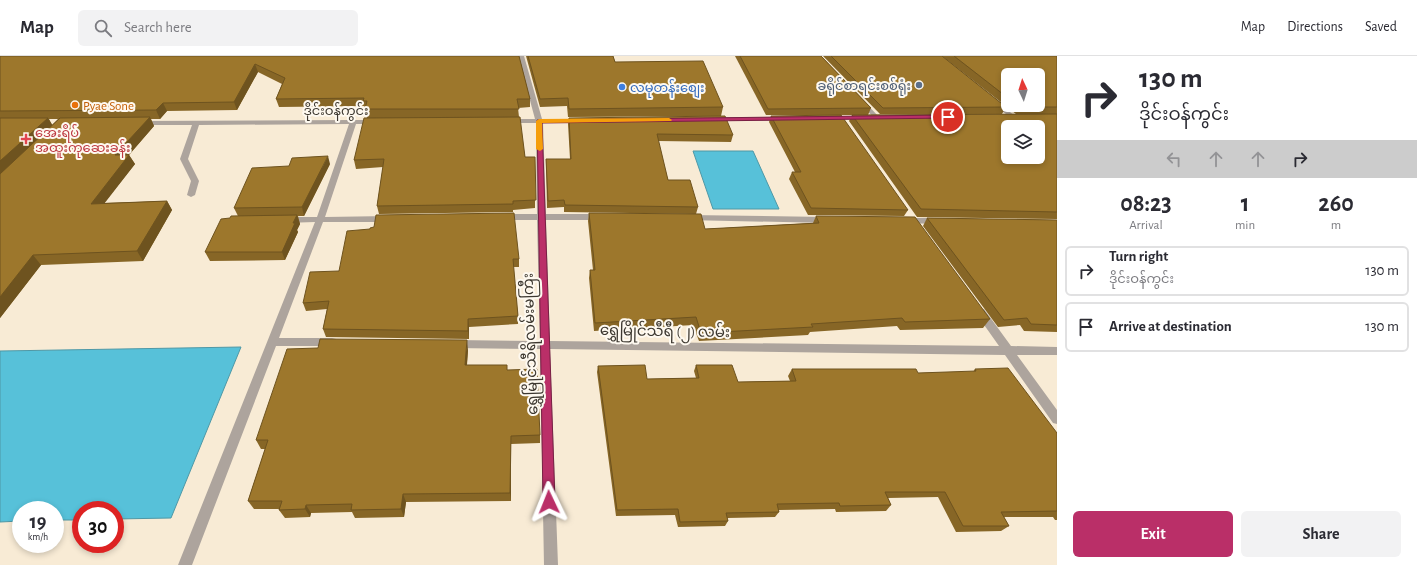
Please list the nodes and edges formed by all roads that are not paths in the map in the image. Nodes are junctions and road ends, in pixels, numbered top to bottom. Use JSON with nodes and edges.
{"nodes":[{"id":1,"x":521,"y":56,"type":"edge"},
{"id":2,"x":856,"y":95,"type":"edge"},
{"id":3,"x":989,"y":98,"type":"edge"},
{"id":4,"x":998,"y":117,"type":"edge"},
{"id":5,"x":826,"y":118,"type":"edge"},
{"id":6,"x":794,"y":119,"type":"edge"},
{"id":7,"x":709,"y":120,"type":"edge"},
{"id":8,"x":539,"y":121,"type":"junction"},
{"id":9,"x":593,"y":121,"type":"edge"},
{"id":10,"x":354,"y":122,"type":"junction"},
{"id":11,"x":384,"y":122,"type":"edge"},
{"id":12,"x":500,"y":122,"type":"edge"},
{"id":13,"x":133,"y":123,"type":"edge"},
{"id":14,"x":196,"y":123,"type":"junction"},
{"id":15,"x":191,"y":195,"type":"dead end"},
{"id":16,"x":904,"y":208,"type":"edge"},
{"id":17,"x":542,"y":216,"type":"junction"},
{"id":18,"x":494,"y":217,"type":"edge"},
{"id":19,"x":613,"y":217,"type":"edge"},
{"id":20,"x":399,"y":218,"type":"edge"},
{"id":21,"x":684,"y":218,"type":"edge"},
{"id":22,"x":274,"y":220,"type":"edge"},
{"id":23,"x":320,"y":220,"type":"junction"},
{"id":24,"x":834,"y":220,"type":"edge"},
{"id":25,"x":897,"y":221,"type":"edge"},
{"id":26,"x":913,"y":221,"type":"junction"},
{"id":27,"x":945,"y":221,"type":"edge"},
{"id":28,"x":922,"y":233,"type":"edge"},
{"id":29,"x":972,"y":301,"type":"edge"},
{"id":30,"x":272,"y":342,"type":"junction"},
{"id":31,"x":342,"y":342,"type":"edge"},
{"id":32,"x":444,"y":344,"type":"edge"},
{"id":33,"x":545,"y":345,"type":"junction"},
{"id":34,"x":1008,"y":351,"type":"junction"},
{"id":35,"x":1057,"y":351,"type":"edge"},
{"id":36,"x":1057,"y":419,"type":"edge"},
{"id":37,"x":184,"y":565,"type":"edge"},
{"id":38,"x":551,"y":565,"type":"edge"}],
"edges":[{"from":1,"to":8,"type":"street","name":"ရွှေမြိုင်သီရိလမ်းမကြီး"},
{"from":2,"to":5,"type":"street"},
{"from":3,"to":4,"type":"street"},
{"from":6,"to":7,"type":"street"},
{"from":8,"to":9,"type":"street"},
{"from":8,"to":12,"type":"street"},
{"from":8,"to":17,"type":"street","name":"ရွှေမြိုင်သီရိလမ်းမကြီး"},
{"from":10,"to":11,"type":"street","name":"ဒိုင်းဝန်ကွင်း"},
{"from":10,"to":14,"type":"street","name":"ဒိုင်းဝန်ကွင်း"},
{"from":10,"to":23,"type":"street"},
{"from":13,"to":14,"type":"street","name":"ဒိုင်းဝန်ကွင်း"},
{"from":14,"to":15,"type":"street"},
{"from":16,"to":26,"type":"street"},
{"from":17,"to":18,"type":"street"},
{"from":17,"to":19,"type":"street"},
{"from":17,"to":33,"type":"street","name":"ရွှေမြိုင်သီရိလမ်းမကြီး"},
{"from":20,"to":23,"type":"street"},
{"from":21,"to":24,"type":"street"},
{"from":22,"to":23,"type":"street"},
{"from":23,"to":30,"type":"street"},
{"from":25,"to":26,"type":"street"},
{"from":26,"to":27,"type":"street"},
{"from":26,"to":28,"type":"street"},
{"from":29,"to":34,"type":"street"},
{"from":30,"to":31,"type":"street"},
{"from":30,"to":37,"type":"street"},
{"from":32,"to":33,"type":"street","name":"ရွှေမြိုင်သီရီ (၂) လမ်း"},
{"from":33,"to":34,"type":"street","name":"ရွှေမြိုင်သီရီ (၂) လမ်း"},
{"from":33,"to":38,"type":"street","name":"ရွှေမြိုင်သီရိလမ်းမကြီး"},
{"from":34,"to":35,"type":"street","name":"ရွှေမြိုင်သီရီ (၂) လမ်း"},
{"from":34,"to":36,"type":"street"}]}
